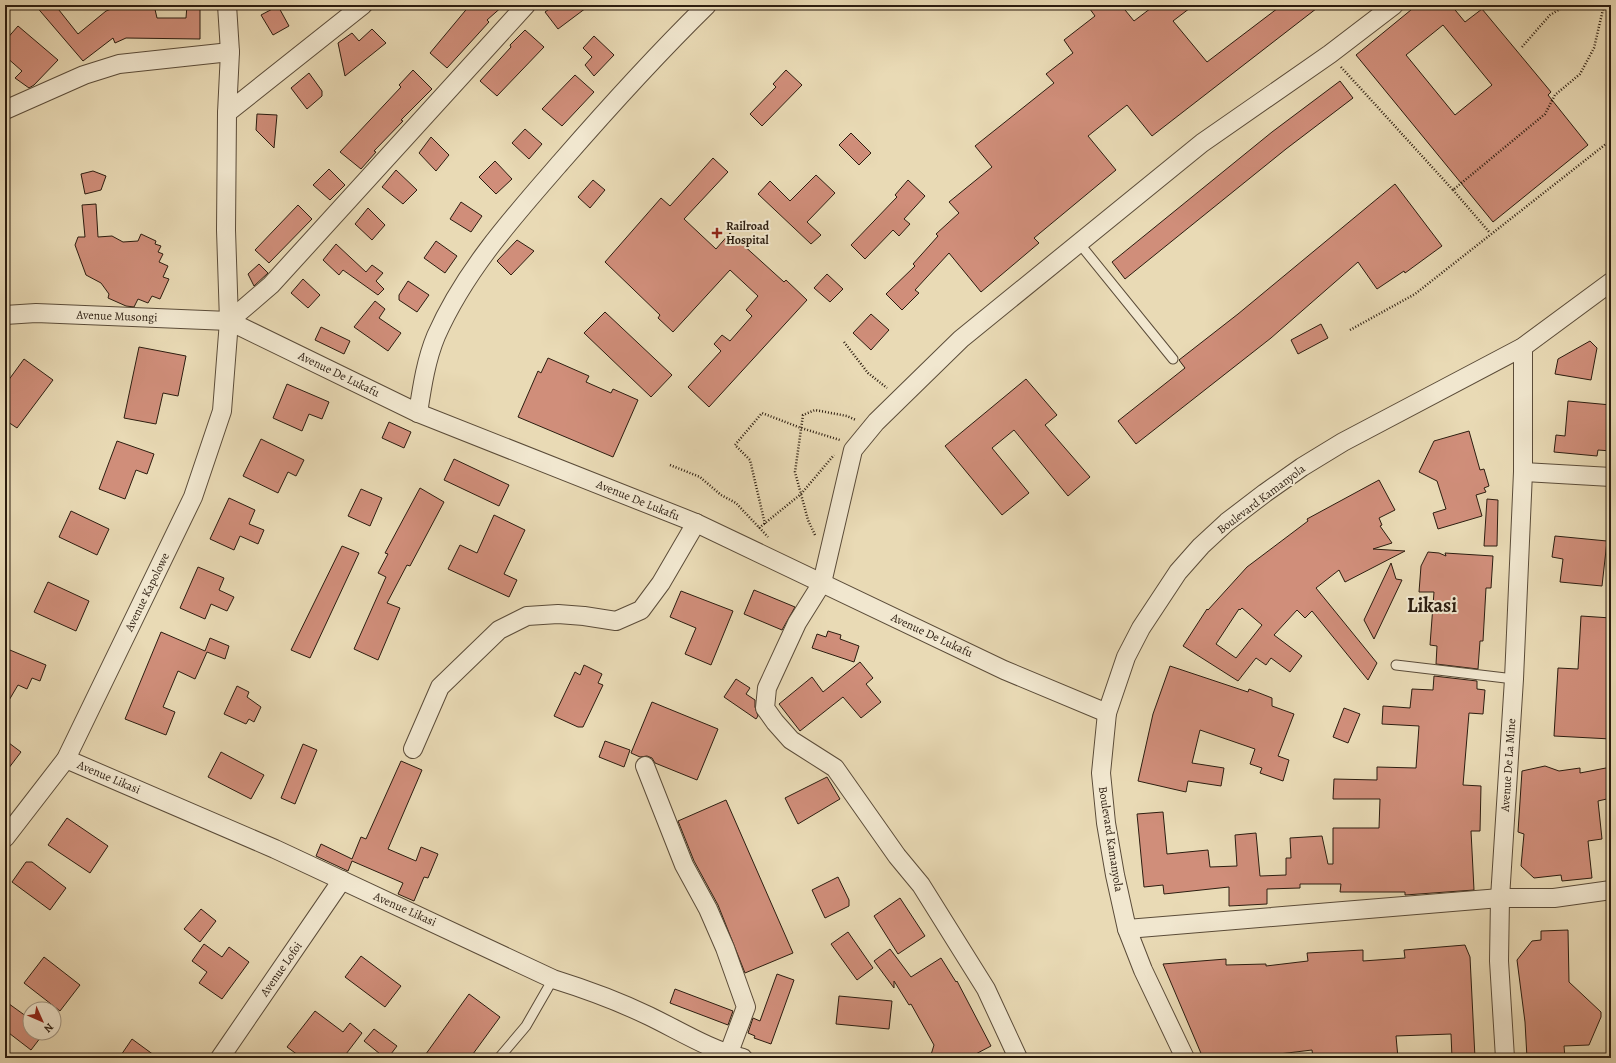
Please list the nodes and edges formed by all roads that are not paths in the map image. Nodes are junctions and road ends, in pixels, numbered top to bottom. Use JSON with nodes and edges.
{"nodes":[{"id":1,"x":227,"y":5,"type":"edge"},
{"id":2,"x":364,"y":5,"type":"edge"},
{"id":3,"x":526,"y":5,"type":"edge"},
{"id":4,"x":707,"y":5,"type":"edge"},
{"id":5,"x":1394,"y":5,"type":"edge"},
{"id":6,"x":230,"y":52,"type":"junction"},
{"id":7,"x":5,"y":110,"type":"edge"},
{"id":8,"x":227,"y":113,"type":"junction"},
{"id":9,"x":1079,"y":243,"type":"junction"},
{"id":10,"x":1611,"y":282,"type":"edge"},
{"id":11,"x":5,"y":315,"type":"edge"},
{"id":12,"x":229,"y":321,"type":"junction"},
{"id":13,"x":1523,"y":347,"type":"junction"},
{"id":14,"x":1172,"y":359,"type":"dead end"},
{"id":15,"x":418,"y":412,"type":"junction"},
{"id":16,"x":1523,"y":472,"type":"junction"},
{"id":17,"x":1611,"y":477,"type":"edge"},
{"id":18,"x":696,"y":523,"type":"junction"},
{"id":19,"x":822,"y":583,"type":"junction"},
{"id":20,"x":1396,"y":665,"type":"dead end"},
{"id":21,"x":1514,"y":679,"type":"junction"},
{"id":22,"x":1107,"y":714,"type":"junction"},
{"id":23,"x":413,"y":750,"type":"dead end"},
{"id":24,"x":66,"y":759,"type":"junction"},
{"id":25,"x":645,"y":766,"type":"dead end"},
{"id":26,"x":5,"y":838,"type":"edge"},
{"id":27,"x":342,"y":880,"type":"junction"},
{"id":28,"x":1611,"y":890,"type":"edge"},
{"id":29,"x":1500,"y":898,"type":"junction"},
{"id":30,"x":1127,"y":929,"type":"junction"},
{"id":31,"x":553,"y":979,"type":"junction"},
{"id":32,"x":732,"y":1057,"type":"edge"},
{"id":33,"x":220,"y":1058,"type":"edge"},
{"id":34,"x":499,"y":1058,"type":"edge"},
{"id":35,"x":1018,"y":1058,"type":"edge"},
{"id":36,"x":1185,"y":1058,"type":"edge"},
{"id":37,"x":1505,"y":1058,"type":"edge"}],
"edges":[{"from":1,"to":6,"type":"street","name":"Avenue Kapolowe"},
{"from":2,"to":8,"type":"street"},
{"from":3,"to":12,"type":"street"},
{"from":4,"to":15,"type":"street"},
{"from":5,"to":9,"type":"street"},
{"from":6,"to":7,"type":"street"},
{"from":6,"to":8,"type":"street","name":"Avenue Kapolowe"},
{"from":8,"to":12,"type":"street","name":"Avenue Kapolowe"},
{"from":9,"to":14,"type":"lane"},
{"from":9,"to":19,"type":"street"},
{"from":10,"to":13,"type":"street","name":"Boulevard Kamanyola"},
{"from":11,"to":12,"type":"street","name":"Avenue Musongi"},
{"from":12,"to":15,"type":"street","name":"Avenue De Lukafu"},
{"from":12,"to":24,"type":"street","name":"Avenue Kapolowe"},
{"from":13,"to":16,"type":"street","name":"Avenue De La Mine"},
{"from":13,"to":22,"type":"street","name":"Boulevard Kamanyola"},
{"from":15,"to":18,"type":"street","name":"Avenue De Lukafu"},
{"from":16,"to":17,"type":"street"},
{"from":16,"to":21,"type":"street","name":"Avenue De La Mine"},
{"from":18,"to":19,"type":"street","name":"Avenue De Lukafu"},
{"from":18,"to":23,"type":"street"},
{"from":19,"to":22,"type":"street","name":"Avenue De Lukafu"},
{"from":19,"to":35,"type":"street"},
{"from":20,"to":21,"type":"lane"},
{"from":21,"to":29,"type":"street","name":"Avenue De La Mine"},
{"from":22,"to":30,"type":"street","name":"Boulevard Kamanyola"},
{"from":24,"to":26,"type":"street","name":"Avenue Kapolowe"},
{"from":24,"to":27,"type":"street","name":"Avenue Likasi"},
{"from":25,"to":32,"type":"street"},
{"from":27,"to":31,"type":"street","name":"Avenue Likasi"},
{"from":27,"to":33,"type":"street","name":"Avenue Lofoi"},
{"from":28,"to":29,"type":"street"},
{"from":29,"to":30,"type":"street"},
{"from":29,"to":37,"type":"street","name":"Avenue De La Mine"},
{"from":30,"to":36,"type":"street","name":"Boulevard Kamanyola"},
{"from":31,"to":32,"type":"street","name":"Avenue Likasi"},
{"from":31,"to":34,"type":"lane"}]}
